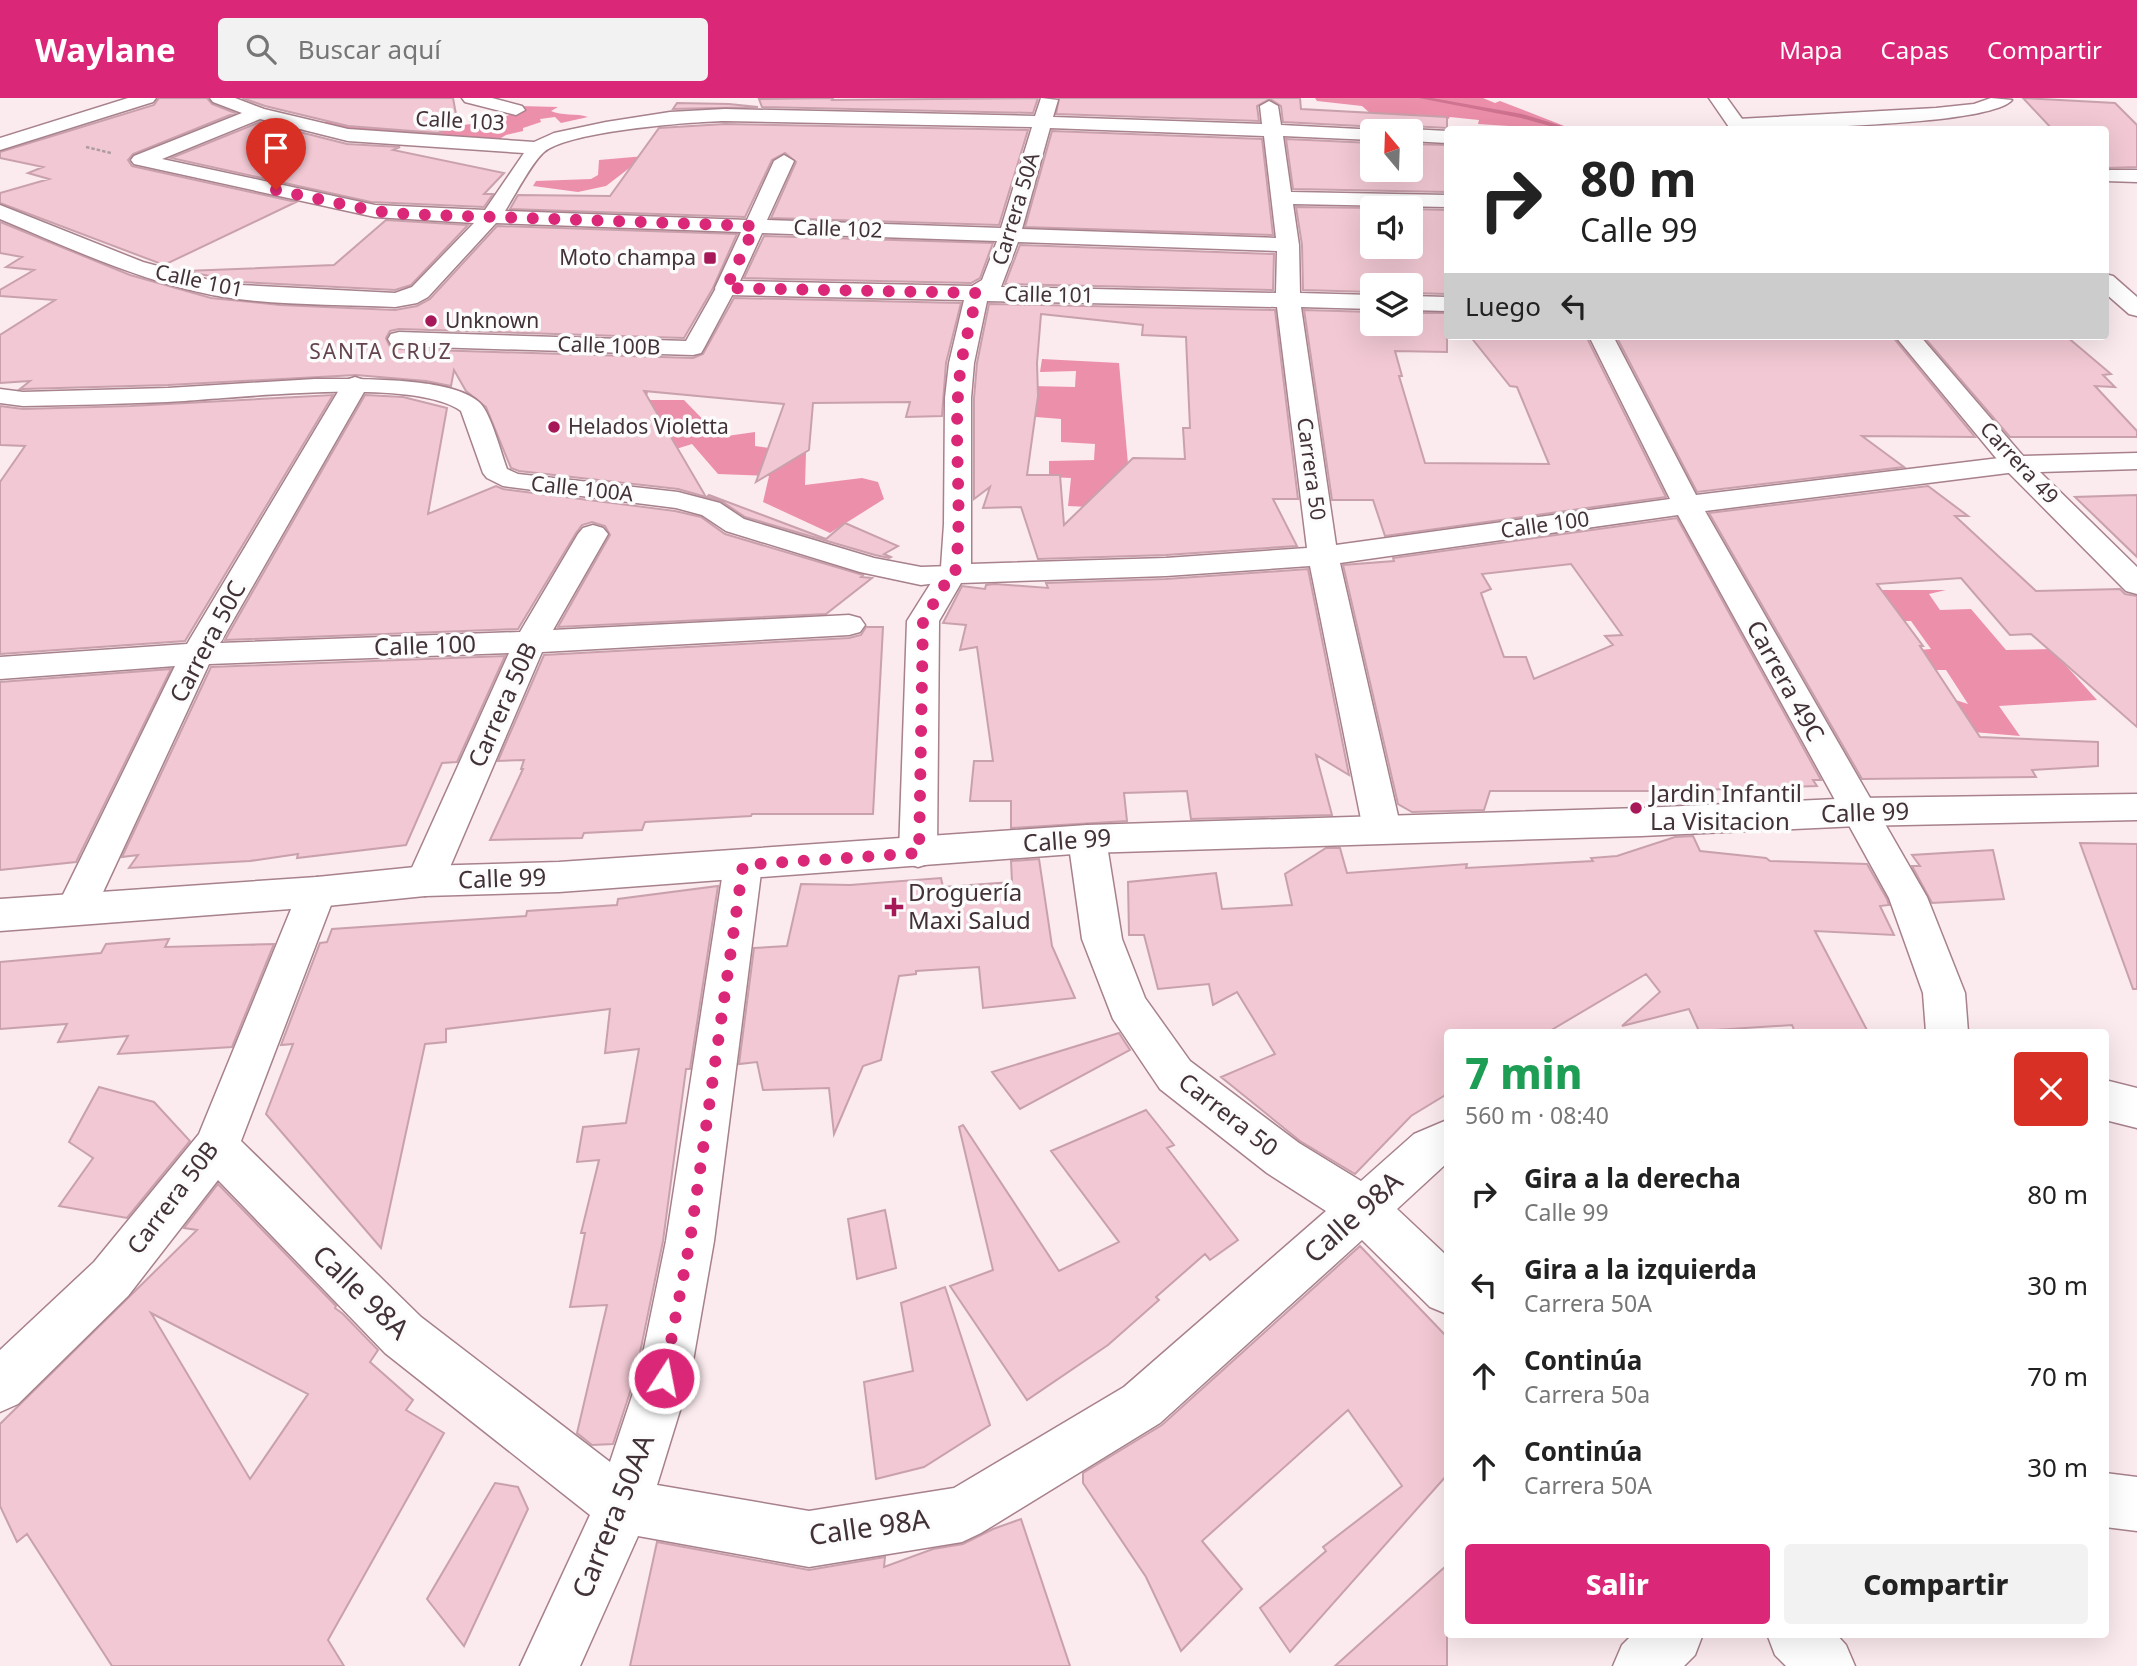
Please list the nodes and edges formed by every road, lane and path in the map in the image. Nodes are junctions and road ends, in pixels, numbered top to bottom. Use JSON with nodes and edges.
{"nodes":[{"id":1,"x":146,"y":98,"type":"edge"},
{"id":2,"x":219,"y":98,"type":"edge"},
{"id":3,"x":471,"y":98,"type":"edge"},
{"id":4,"x":1049,"y":98,"type":"edge"},
{"id":5,"x":1718,"y":98,"type":"edge"},
{"id":6,"x":2003,"y":100,"type":"dead end"},
{"id":7,"x":516,"y":110,"type":"dead end"},
{"id":8,"x":258,"y":113,"type":"junction"},
{"id":9,"x":1271,"y":117,"type":"junction"},
{"id":10,"x":1042,"y":122,"type":"junction"},
{"id":11,"x":1739,"y":126,"type":"edge"},
{"id":12,"x":1755,"y":126,"type":"edge"},
{"id":13,"x":1360,"y":132,"type":"edge"},
{"id":14,"x":1423,"y":135,"type":"edge"},
{"id":15,"x":1444,"y":136,"type":"edge"},
{"id":16,"x":0,"y":144,"type":"edge"},
{"id":17,"x":537,"y":148,"type":"junction"},
{"id":18,"x":784,"y":161,"type":"dead end"},
{"id":19,"x":2110,"y":176,"type":"dead end"},
{"id":20,"x":2137,"y":176,"type":"edge"},
{"id":21,"x":1283,"y":198,"type":"junction"},
{"id":22,"x":1444,"y":201,"type":"edge"},
{"id":23,"x":0,"y":211,"type":"edge"},
{"id":24,"x":490,"y":218,"type":"junction"},
{"id":25,"x":755,"y":226,"type":"junction"},
{"id":26,"x":1010,"y":236,"type":"junction"},
{"id":27,"x":1288,"y":244,"type":"junction"},
{"id":28,"x":2109,"y":285,"type":"edge"},
{"id":29,"x":726,"y":288,"type":"junction"},
{"id":30,"x":977,"y":293,"type":"junction"},
{"id":31,"x":1288,"y":300,"type":"junction"},
{"id":32,"x":2126,"y":300,"type":"edge"},
{"id":33,"x":1360,"y":302,"type":"edge"},
{"id":34,"x":1423,"y":303,"type":"edge"},
{"id":35,"x":1444,"y":304,"type":"edge"},
{"id":36,"x":399,"y":339,"type":"dead end"},
{"id":37,"x":1603,"y":340,"type":"edge"},
{"id":38,"x":1910,"y":340,"type":"edge"},
{"id":39,"x":355,"y":385,"type":"junction"},
{"id":40,"x":0,"y":396,"type":"edge"},
{"id":41,"x":2137,"y":461,"type":"edge"},
{"id":42,"x":2016,"y":464,"type":"junction"},
{"id":43,"x":1687,"y":505,"type":"junction"},
{"id":44,"x":593,"y":534,"type":"dead end"},
{"id":45,"x":1323,"y":556,"type":"junction"},
{"id":46,"x":953,"y":574,"type":"junction"},
{"id":47,"x":2137,"y":584,"type":"edge"},
{"id":48,"x":849,"y":625,"type":"dead end"},
{"id":49,"x":530,"y":642,"type":"junction"},
{"id":50,"x":197,"y":654,"type":"junction"},
{"id":51,"x":0,"y":668,"type":"edge"},
{"id":52,"x":2137,"y":807,"type":"edge"},
{"id":53,"x":1858,"y":813,"type":"junction"},
{"id":54,"x":1382,"y":829,"type":"junction"},
{"id":55,"x":1087,"y":839,"type":"junction"},
{"id":56,"x":919,"y":853,"type":"junction"},
{"id":57,"x":743,"y":865,"type":"junction"},
{"id":58,"x":425,"y":881,"type":"junction"},
{"id":59,"x":317,"y":892,"type":"junction"},
{"id":60,"x":77,"y":907,"type":"junction"},
{"id":61,"x":0,"y":915,"type":"edge"},
{"id":62,"x":1947,"y":1029,"type":"edge"},
{"id":63,"x":2109,"y":1101,"type":"edge"},
{"id":64,"x":2137,"y":1108,"type":"edge"},
{"id":65,"x":1444,"y":1142,"type":"edge"},
{"id":66,"x":216,"y":1147,"type":"junction"},
{"id":67,"x":1363,"y":1208,"type":"junction"},
{"id":68,"x":1444,"y":1287,"type":"edge"},
{"id":69,"x":0,"y":1386,"type":"edge"},
{"id":70,"x":2109,"y":1500,"type":"edge"},
{"id":71,"x":2137,"y":1504,"type":"edge"},
{"id":72,"x":623,"y":1506,"type":"junction"},
{"id":73,"x":1670,"y":1638,"type":"edge"},
{"id":74,"x":1800,"y":1638,"type":"edge"},
{"id":75,"x":550,"y":1666,"type":"edge"},
{"id":76,"x":1643,"y":1666,"type":"edge"},
{"id":77,"x":1825,"y":1666,"type":"edge"}],
"edges":[{"from":1,"to":16,"type":"street"},
{"from":2,"to":8,"type":"street","name":"Calle 103"},
{"from":3,"to":7,"type":"street"},
{"from":4,"to":10,"type":"street","name":"Carrera 50A"},
{"from":5,"to":11,"type":"street"},
{"from":6,"to":12,"type":"street"},
{"from":8,"to":17,"type":"street","name":"Calle 103"},
{"from":8,"to":24,"type":"street","name":"Calle 102"},
{"from":9,"to":10,"type":"street"},
{"from":9,"to":13,"type":"street"},
{"from":9,"to":21,"type":"street","name":"Carrera 50"},
{"from":10,"to":17,"type":"street"},
{"from":10,"to":26,"type":"street","name":"Carrera 50A"},
{"from":14,"to":15,"type":"street"},
{"from":17,"to":24,"type":"street"},
{"from":18,"to":25,"type":"street"},
{"from":19,"to":20,"type":"street"},
{"from":21,"to":22,"type":"street"},
{"from":21,"to":27,"type":"street","name":"Carrera 50"},
{"from":23,"to":24,"type":"street","name":"Calle 101"},
{"from":24,"to":25,"type":"street","name":"Calle 102"},
{"from":25,"to":26,"type":"street","name":"Calle 102"},
{"from":25,"to":29,"type":"street"},
{"from":26,"to":27,"type":"street","name":"Calle 102"},
{"from":26,"to":30,"type":"street","name":"Carrera 50A"},
{"from":27,"to":31,"type":"street","name":"Carrera 50"},
{"from":28,"to":32,"type":"street"},
{"from":29,"to":30,"type":"street","name":"Calle 101"},
{"from":29,"to":36,"type":"street","name":"Calle 100B"},
{"from":30,"to":31,"type":"street","name":"Calle 101"},
{"from":30,"to":46,"type":"street","name":"Carrera 50A"},
{"from":31,"to":33,"type":"street","name":"Calle 101"},
{"from":31,"to":45,"type":"street","name":"Carrera 50"},
{"from":34,"to":35,"type":"street"},
{"from":37,"to":43,"type":"street","name":"Carrera 49C"},
{"from":38,"to":42,"type":"street","name":"Carrera 49"},
{"from":39,"to":40,"type":"street","name":"Calle 100A"},
{"from":39,"to":46,"type":"street","name":"Calle 100A"},
{"from":39,"to":50,"type":"street","name":"Carrera 50C"},
{"from":41,"to":42,"type":"street","name":"Calle 100"},
{"from":42,"to":43,"type":"street","name":"Calle 100"},
{"from":42,"to":47,"type":"street","name":"Carrera 49"},
{"from":43,"to":45,"type":"street","name":"Calle 100"},
{"from":43,"to":53,"type":"street","name":"Carrera 49C"},
{"from":44,"to":49,"type":"street","name":"Carrera 50B"},
{"from":45,"to":46,"type":"street","name":"Calle 100"},
{"from":45,"to":54,"type":"street","name":"Carrera 50"},
{"from":46,"to":56,"type":"street"},
{"from":48,"to":49,"type":"street","name":"Calle 100"},
{"from":49,"to":50,"type":"street","name":"Calle 100"},
{"from":49,"to":58,"type":"street","name":"Carrera 50B"},
{"from":50,"to":51,"type":"street","name":"Calle 100"},
{"from":50,"to":60,"type":"street","name":"Carrera 50C"},
{"from":52,"to":53,"type":"street","name":"Calle 99"},
{"from":53,"to":54,"type":"street","name":"Calle 99"},
{"from":53,"to":62,"type":"street","name":"Carrera 49C"},
{"from":54,"to":55,"type":"street","name":"Calle 99"},
{"from":55,"to":56,"type":"street","name":"Calle 99"},
{"from":55,"to":67,"type":"street","name":"Carrera 50"},
{"from":56,"to":57,"type":"street","name":"Calle 99"},
{"from":57,"to":58,"type":"street","name":"Calle 99"},
{"from":57,"to":72,"type":"street","name":"Carrera 50AA"},
{"from":58,"to":59,"type":"street","name":"Calle 99"},
{"from":59,"to":60,"type":"street","name":"Calle 99"},
{"from":59,"to":66,"type":"street","name":"Carrera 50B"},
{"from":60,"to":61,"type":"street","name":"Calle 99"},
{"from":63,"to":64,"type":"street"},
{"from":65,"to":67,"type":"street","name":"Calle 98A"},
{"from":66,"to":69,"type":"street","name":"Carrera 50B"},
{"from":66,"to":72,"type":"street","name":"Calle 98A"},
{"from":67,"to":68,"type":"street","name":"Carrera 50"},
{"from":67,"to":72,"type":"street","name":"Calle 98A"},
{"from":70,"to":71,"type":"street"},
{"from":72,"to":75,"type":"street","name":"Carrera 50AA"},
{"from":73,"to":76,"type":"street"},
{"from":74,"to":77,"type":"street"}]}
